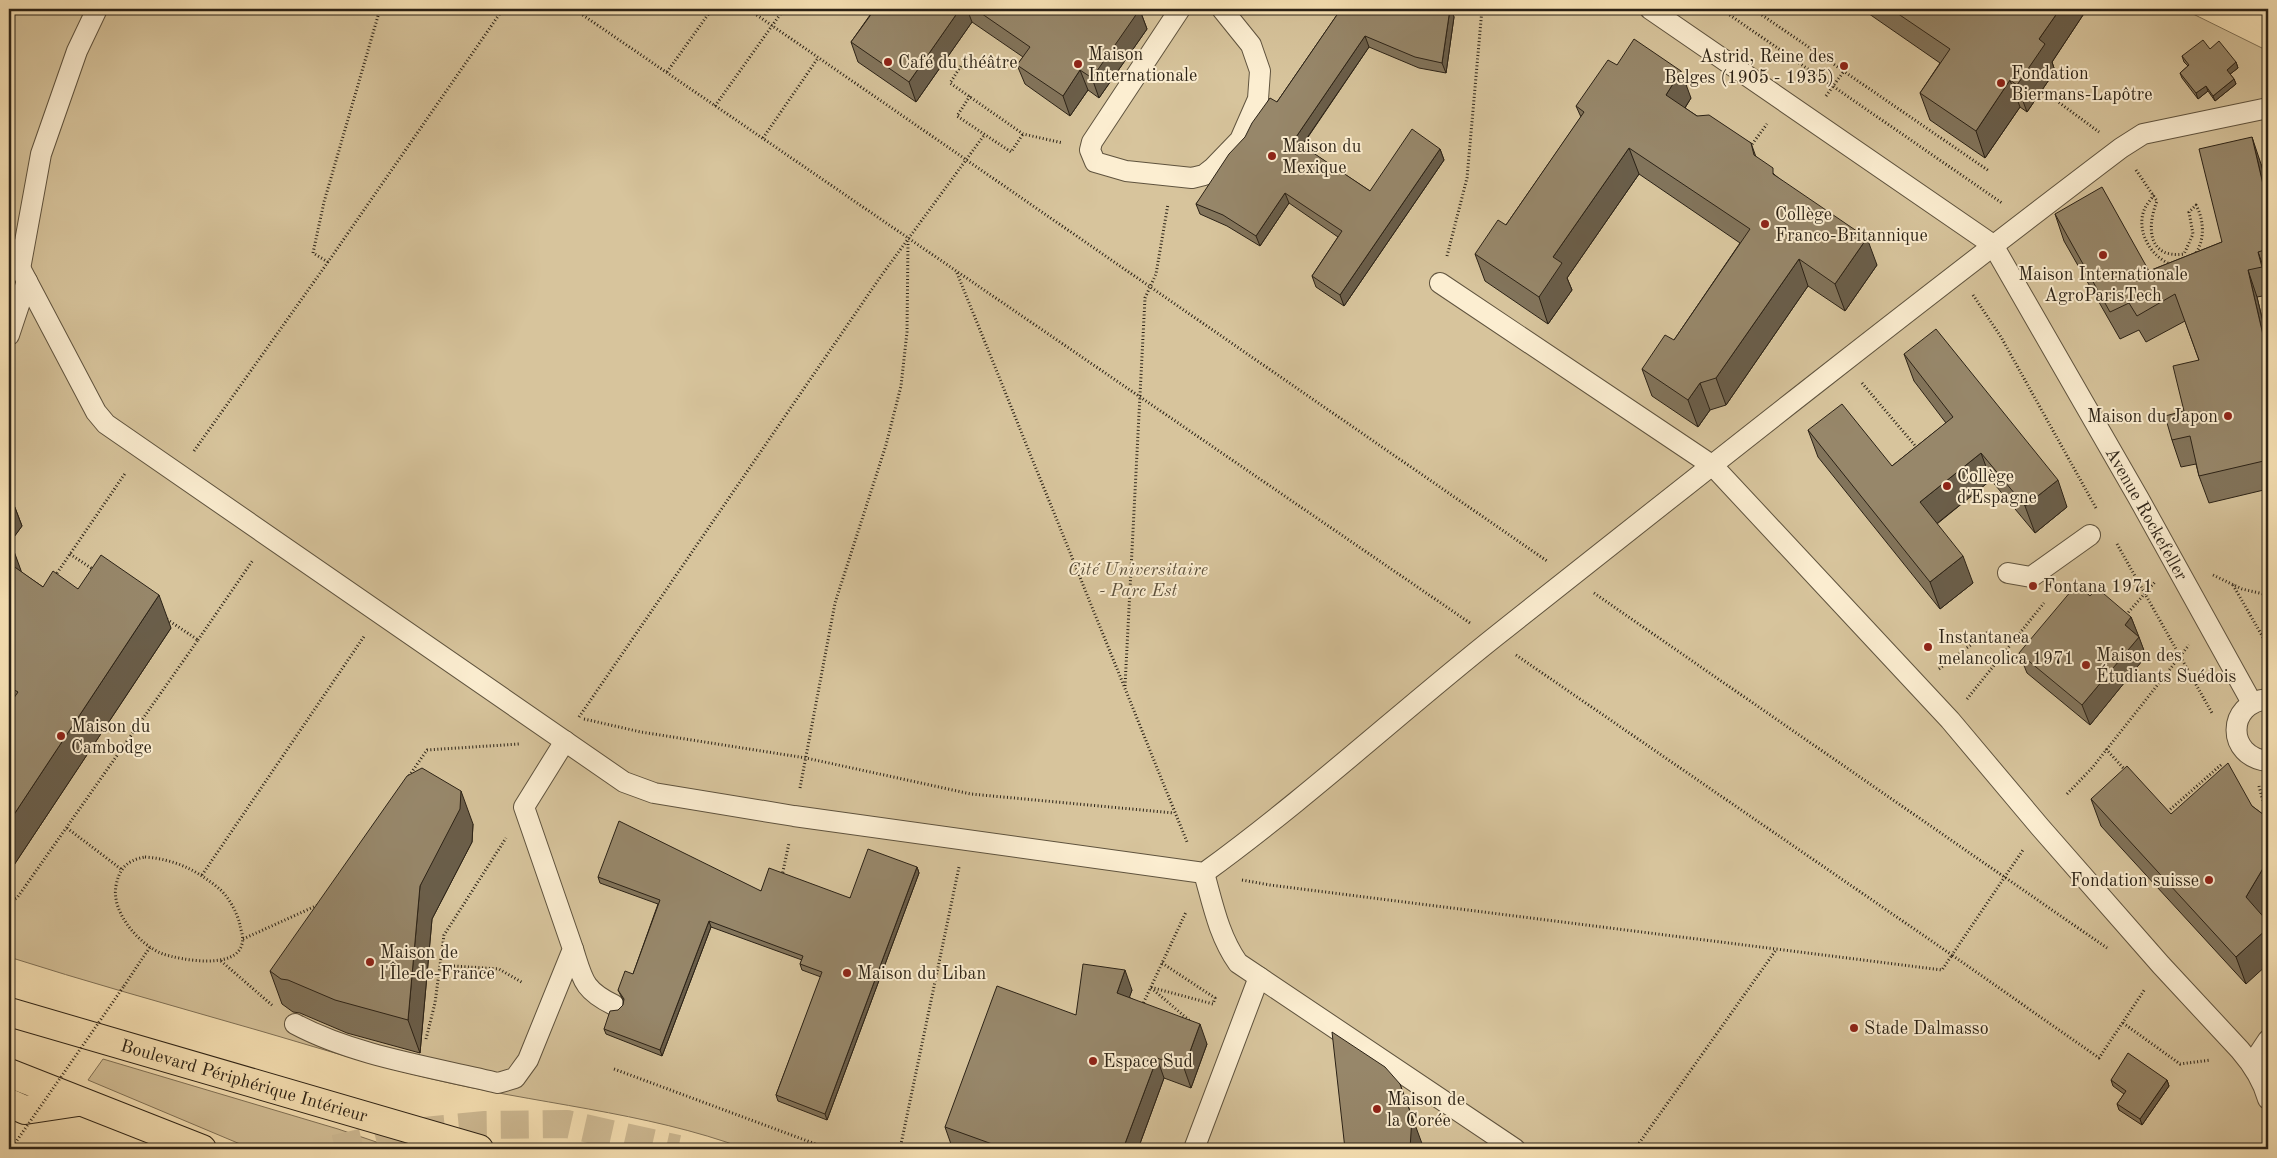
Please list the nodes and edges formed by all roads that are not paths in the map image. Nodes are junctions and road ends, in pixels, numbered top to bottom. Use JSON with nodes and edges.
{"nodes":[{"id":1,"x":96,"y":9,"type":"edge"},
{"id":2,"x":1180,"y":9,"type":"edge"},
{"id":3,"x":1222,"y":9,"type":"edge"},
{"id":4,"x":1650,"y":9,"type":"edge"},
{"id":5,"x":2268,"y":108,"type":"edge"},
{"id":6,"x":1993,"y":245,"type":"junction"},
{"id":7,"x":9,"y":247,"type":"edge"},
{"id":8,"x":19,"y":276,"type":"edge"},
{"id":9,"x":1440,"y":283,"type":"road end"},
{"id":10,"x":9,"y":335,"type":"edge"},
{"id":11,"x":1713,"y":466,"type":"junction"},
{"id":12,"x":2090,"y":535,"type":"dead end"},
{"id":13,"x":2008,"y":573,"type":"dead end"},
{"id":14,"x":2260,"y":701,"type":"edge"},
{"id":15,"x":565,"y":741,"type":"junction"},
{"id":16,"x":2268,"y":761,"type":"edge"},
{"id":17,"x":1204,"y":873,"type":"junction"},
{"id":18,"x":573,"y":950,"type":"junction"},
{"id":19,"x":1259,"y":976,"type":"junction"},
{"id":20,"x":614,"y":1005,"type":"dead end"},
{"id":21,"x":9,"y":1012,"type":"edge"},
{"id":22,"x":295,"y":1024,"type":"edge"},
{"id":23,"x":2268,"y":1040,"type":"edge"},
{"id":24,"x":2246,"y":1057,"type":"junction"},
{"id":25,"x":9,"y":1073,"type":"edge"},
{"id":26,"x":2268,"y":1099,"type":"edge"},
{"id":27,"x":9,"y":1102,"type":"edge"},
{"id":28,"x":79,"y":1102,"type":"junction"},
{"id":29,"x":202,"y":1149,"type":"edge"},
{"id":30,"x":479,"y":1149,"type":"edge"},
{"id":31,"x":1194,"y":1149,"type":"edge"},
{"id":32,"x":1515,"y":1149,"type":"edge"}],
"edges":[{"from":1,"to":8,"type":"lane"},
{"from":2,"to":3,"type":"lane"},
{"from":4,"to":6,"type":"lane","name":"Avenue Rockefeller"},
{"from":5,"to":6,"type":"lane"},
{"from":6,"to":11,"type":"lane"},
{"from":6,"to":14,"type":"lane","name":"Avenue Rockefeller"},
{"from":7,"to":8,"type":"lane"},
{"from":8,"to":10,"type":"lane"},
{"from":8,"to":15,"type":"lane"},
{"from":9,"to":11,"type":"lane"},
{"from":11,"to":17,"type":"lane"},
{"from":11,"to":24,"type":"lane"},
{"from":12,"to":13,"type":"lane"},
{"from":14,"to":16,"type":"lane","name":"Avenue Rockefeller"},
{"from":15,"to":17,"type":"lane"},
{"from":15,"to":18,"type":"lane"},
{"from":17,"to":19,"type":"lane"},
{"from":18,"to":20,"type":"lane"},
{"from":18,"to":22,"type":"lane"},
{"from":19,"to":31,"type":"lane"},
{"from":19,"to":32,"type":"lane"},
{"from":21,"to":30,"type":"highway","name":"Boulevard Périphérique Intérieur"},
{"from":23,"to":24,"type":"lane"},
{"from":24,"to":26,"type":"lane"},
{"from":25,"to":28,"type":"highway"},
{"from":27,"to":28,"type":"highway"},
{"from":28,"to":29,"type":"highway"}]}
